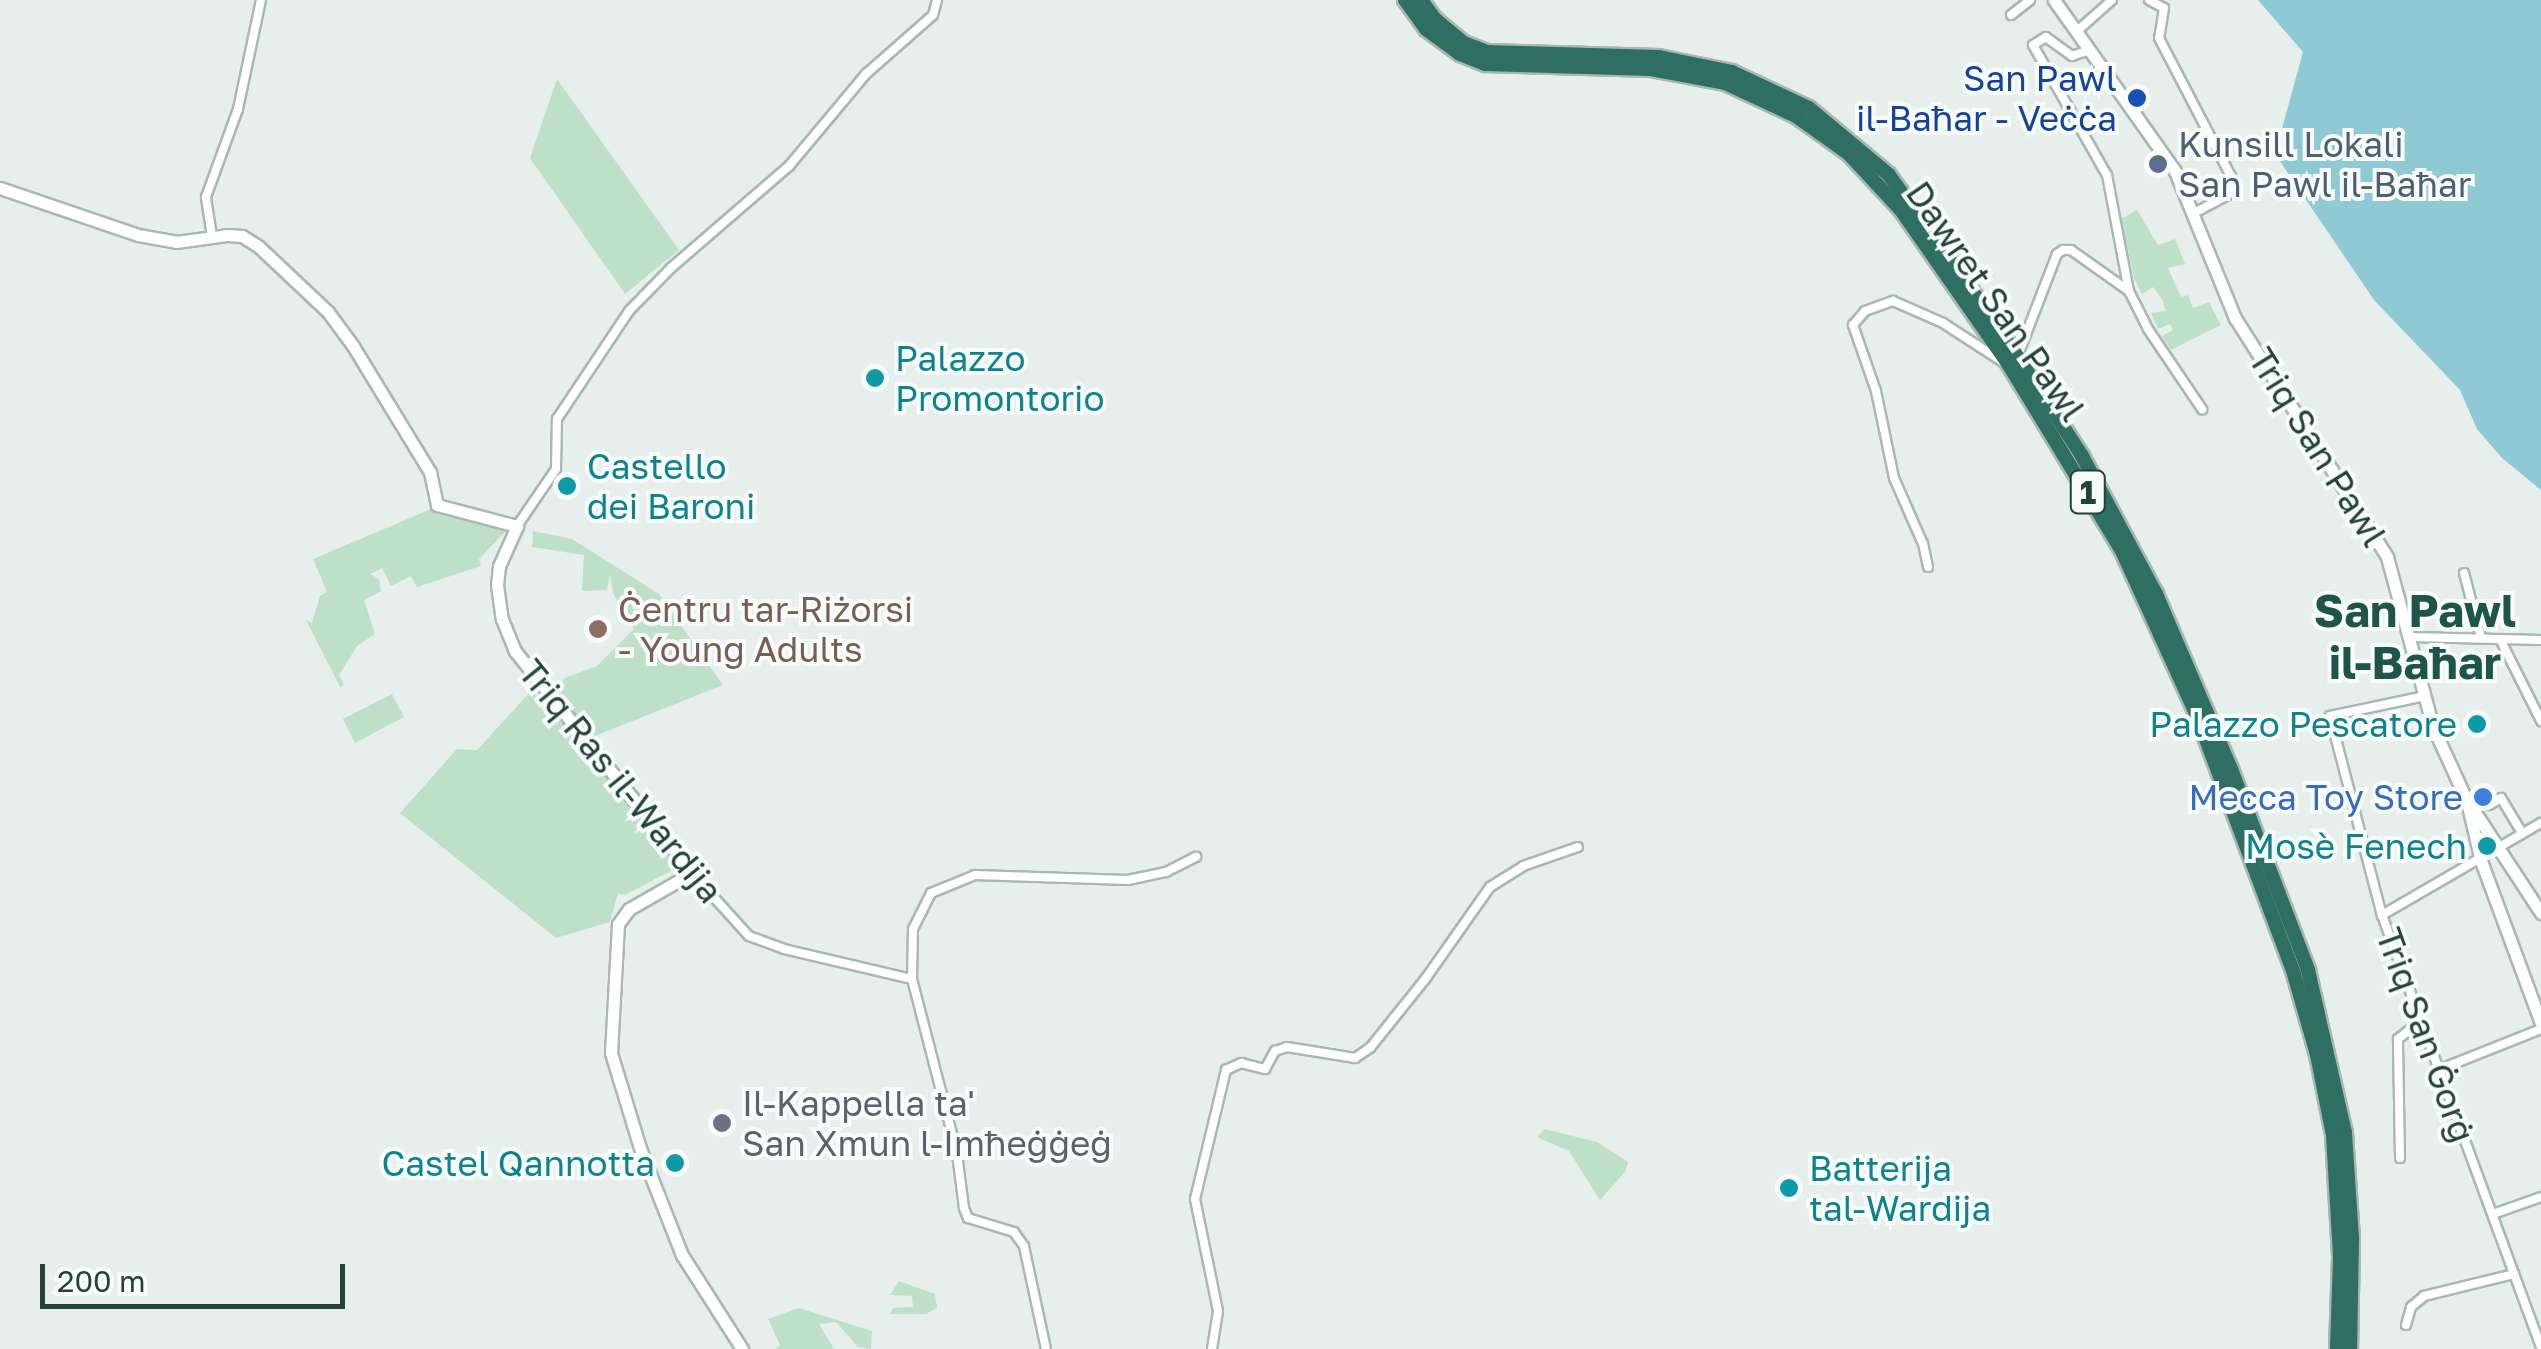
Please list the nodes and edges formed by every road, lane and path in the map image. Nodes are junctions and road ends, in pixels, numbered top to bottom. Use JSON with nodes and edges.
{"nodes":[{"id":1,"x":261,"y":0,"type":"edge"},
{"id":2,"x":937,"y":0,"type":"edge"},
{"id":3,"x":1406,"y":0,"type":"edge"},
{"id":4,"x":1421,"y":0,"type":"edge"},
{"id":5,"x":2030,"y":0,"type":"edge"},
{"id":6,"x":2054,"y":0,"type":"edge"},
{"id":7,"x":2112,"y":0,"type":"edge"},
{"id":8,"x":2149,"y":0,"type":"edge"},
{"id":9,"x":2011,"y":15,"type":"dead end"},
{"id":10,"x":2076,"y":32,"type":"junction"},
{"id":11,"x":2090,"y":50,"type":"junction"},
{"id":12,"x":0,"y":188,"type":"edge"},
{"id":13,"x":2193,"y":214,"type":"junction"},
{"id":14,"x":212,"y":236,"type":"junction"},
{"id":15,"x":2129,"y":291,"type":"junction"},
{"id":16,"x":2013,"y":360,"type":"junction"},
{"id":17,"x":2202,"y":409,"type":"dead end"},
{"id":18,"x":517,"y":526,"type":"junction"},
{"id":19,"x":1928,"y":567,"type":"dead end"},
{"id":20,"x":2464,"y":573,"type":"dead end"},
{"id":21,"x":2410,"y":637,"type":"junction"},
{"id":22,"x":2481,"y":638,"type":"junction"},
{"id":23,"x":2500,"y":639,"type":"junction"},
{"id":24,"x":2541,"y":640,"type":"edge"},
{"id":25,"x":2424,"y":696,"type":"junction"},
{"id":26,"x":2541,"y":721,"type":"edge"},
{"id":27,"x":2465,"y":797,"type":"junction"},
{"id":28,"x":2489,"y":805,"type":"dead end"},
{"id":29,"x":2541,"y":823,"type":"edge"},
{"id":30,"x":2522,"y":834,"type":"junction"},
{"id":31,"x":1578,"y":847,"type":"dead end"},
{"id":32,"x":2499,"y":848,"type":"junction"},
{"id":33,"x":1196,"y":857,"type":"dead end"},
{"id":34,"x":2482,"y":861,"type":"junction"},
{"id":35,"x":692,"y":873,"type":"junction"},
{"id":36,"x":2541,"y":913,"type":"edge"},
{"id":37,"x":2382,"y":915,"type":"junction"},
{"id":38,"x":912,"y":980,"type":"junction"},
{"id":39,"x":2420,"y":1022,"type":"junction"},
{"id":40,"x":2541,"y":1026,"type":"edge"},
{"id":41,"x":2438,"y":1070,"type":"junction"},
{"id":42,"x":2400,"y":1158,"type":"dead end"},
{"id":43,"x":2541,"y":1196,"type":"edge"},
{"id":44,"x":2494,"y":1214,"type":"junction"},
{"id":45,"x":2514,"y":1274,"type":"junction"},
{"id":46,"x":2406,"y":1325,"type":"dead end"},
{"id":47,"x":2539,"y":1337,"type":"edge"},
{"id":48,"x":2541,"y":1348,"type":"edge"},
{"id":49,"x":742,"y":1349,"type":"edge"},
{"id":50,"x":1046,"y":1349,"type":"edge"},
{"id":51,"x":1212,"y":1349,"type":"edge"},
{"id":52,"x":2337,"y":1349,"type":"edge"},
{"id":53,"x":2350,"y":1349,"type":"edge"}],
"edges":[{"from":1,"to":14,"type":"street"},
{"from":2,"to":18,"type":"street","name":"Triq Ras il-Wardija"},
{"from":3,"to":16,"type":"highway","name":"Dawret San Pawl","number":"1"},
{"from":4,"to":16,"type":"highway","name":"Dawret San Pawl","number":"1"},
{"from":5,"to":9,"type":"street"},
{"from":6,"to":10,"type":"street","name":"Triq San Pawl"},
{"from":7,"to":10,"type":"street"},
{"from":8,"to":13,"type":"street"},
{"from":10,"to":11,"type":"street","name":"Triq San Pawl"},
{"from":11,"to":13,"type":"street","name":"Triq San Pawl"},
{"from":11,"to":15,"type":"street"},
{"from":12,"to":14,"type":"street"},
{"from":13,"to":21,"type":"street","name":"Triq San Pawl"},
{"from":14,"to":18,"type":"street"},
{"from":15,"to":16,"type":"street"},
{"from":15,"to":17,"type":"street"},
{"from":16,"to":19,"type":"street"},
{"from":16,"to":52,"type":"highway","name":"Dawret San Pawl","number":"1"},
{"from":16,"to":53,"type":"highway","name":"Dawret San Pawl","number":"1"},
{"from":18,"to":35,"type":"street","name":"Triq Ras il-Wardija"},
{"from":20,"to":22,"type":"street"},
{"from":21,"to":22,"type":"street"},
{"from":21,"to":25,"type":"street","name":"Triq San Pawl"},
{"from":22,"to":23,"type":"street"},
{"from":23,"to":24,"type":"street"},
{"from":23,"to":26,"type":"street"},
{"from":25,"to":27,"type":"street","name":"Triq San Pawl"},
{"from":25,"to":37,"type":"street","name":"Triq San Ġorġ"},
{"from":27,"to":32,"type":"street","name":"Triq San Pawl"},
{"from":27,"to":34,"type":"street"},
{"from":28,"to":30,"type":"street"},
{"from":29,"to":30,"type":"street"},
{"from":30,"to":32,"type":"street"},
{"from":31,"to":51,"type":"street"},
{"from":32,"to":34,"type":"street"},
{"from":32,"to":36,"type":"street","name":"Triq San Pawl"},
{"from":33,"to":38,"type":"street"},
{"from":34,"to":37,"type":"street"},
{"from":34,"to":40,"type":"street"},
{"from":35,"to":38,"type":"street","name":"Triq Ras il-Wardija"},
{"from":35,"to":49,"type":"street"},
{"from":37,"to":39,"type":"street","name":"Triq San Ġorġ"},
{"from":38,"to":50,"type":"street"},
{"from":39,"to":41,"type":"street","name":"Triq San Ġorġ"},
{"from":39,"to":42,"type":"street"},
{"from":40,"to":41,"type":"street"},
{"from":41,"to":44,"type":"street","name":"Triq San Ġorġ"},
{"from":43,"to":44,"type":"street"},
{"from":44,"to":45,"type":"street","name":"Triq San Ġorġ"},
{"from":45,"to":46,"type":"street"},
{"from":45,"to":47,"type":"street","name":"Triq San Ġorġ"},
{"from":47,"to":48,"type":"street","name":"Triq San Ġorġ"}]}
